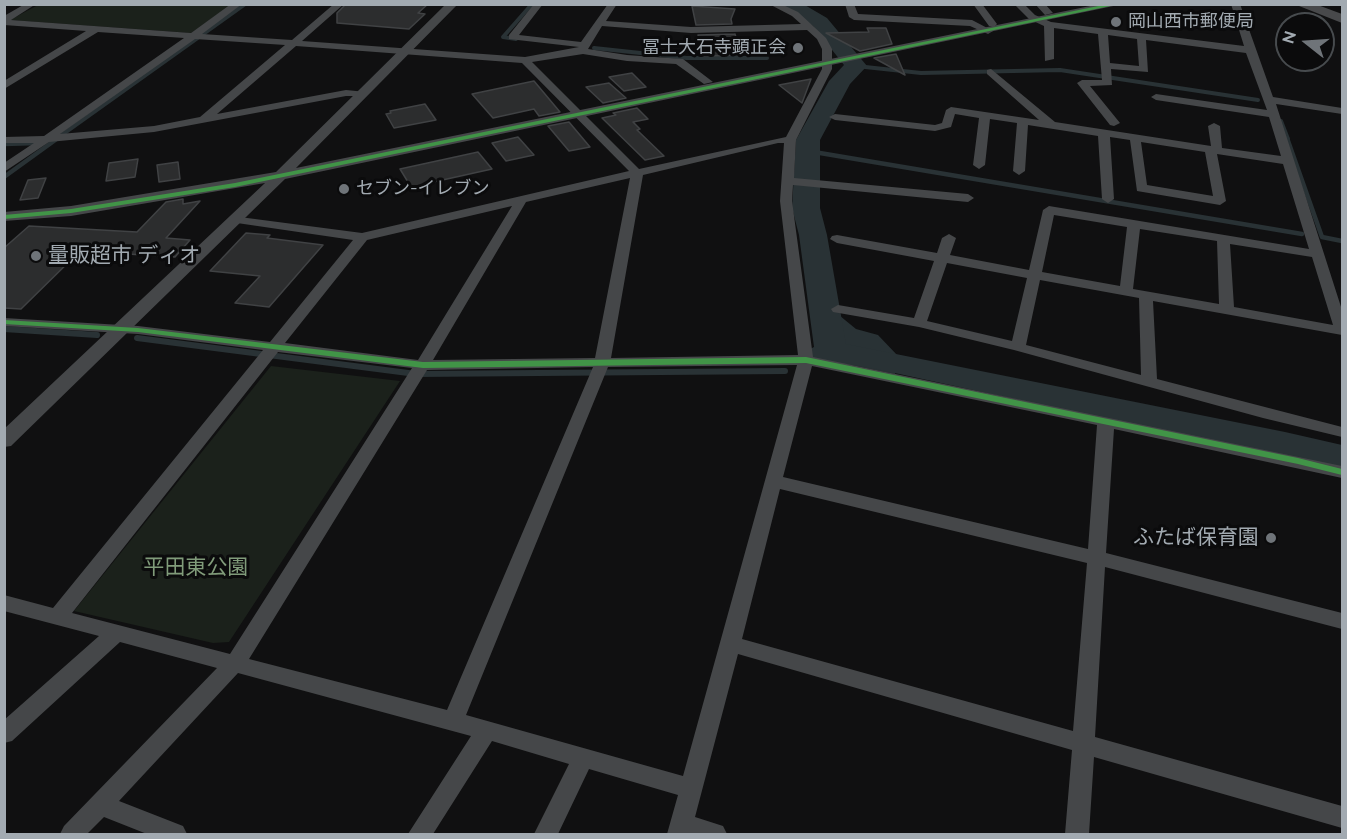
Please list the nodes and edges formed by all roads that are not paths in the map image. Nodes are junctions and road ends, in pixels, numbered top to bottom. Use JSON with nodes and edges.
{"nodes":[{"id":1,"x":32,"y":4,"type":"edge"},
{"id":2,"x":238,"y":4,"type":"edge"},
{"id":3,"x":340,"y":4,"type":"edge"},
{"id":4,"x":453,"y":4,"type":"edge"},
{"id":5,"x":539,"y":4,"type":"edge"},
{"id":6,"x":613,"y":4,"type":"edge"},
{"id":7,"x":773,"y":4,"type":"edge"},
{"id":8,"x":849,"y":4,"type":"edge"},
{"id":9,"x":977,"y":4,"type":"edge"},
{"id":10,"x":1018,"y":4,"type":"edge"},
{"id":11,"x":1093,"y":4,"type":"edge"},
{"id":12,"x":1118,"y":4,"type":"edge"},
{"id":13,"x":1235,"y":4,"type":"edge"},
{"id":14,"x":1301,"y":4,"type":"edge"},
{"id":15,"x":1323,"y":4,"type":"edge"},
{"id":16,"x":1340,"y":11,"type":"edge"},
{"id":17,"x":1042,"y":16,"type":"edge"},
{"id":18,"x":4,"y":21,"type":"edge"},
{"id":19,"x":600,"y":23,"type":"junction"},
{"id":20,"x":810,"y":27,"type":"junction"},
{"id":21,"x":987,"y":27,"type":"junction"},
{"id":22,"x":96,"y":29,"type":"junction"},
{"id":23,"x":1103,"y":30,"type":"junction"},
{"id":24,"x":1141,"y":35,"type":"junction"},
{"id":25,"x":199,"y":36,"type":"junction"},
{"id":26,"x":295,"y":43,"type":"junction"},
{"id":27,"x":583,"y":48,"type":"junction"},
{"id":28,"x":1249,"y":50,"type":"junction"},
{"id":29,"x":406,"y":51,"type":"junction"},
{"id":30,"x":835,"y":59,"type":"junction"},
{"id":31,"x":1049,"y":59,"type":"dead end"},
{"id":32,"x":525,"y":60,"type":"junction"},
{"id":33,"x":991,"y":72,"type":"dead end"},
{"id":34,"x":1106,"y":73,"type":"junction"},
{"id":35,"x":708,"y":82,"type":"junction"},
{"id":36,"x":4,"y":86,"type":"edge"},
{"id":37,"x":362,"y":94,"type":"junction"},
{"id":38,"x":1155,"y":97,"type":"dead end"},
{"id":39,"x":1269,"y":100,"type":"junction"},
{"id":40,"x":577,"y":111,"type":"junction"},
{"id":41,"x":1342,"y":111,"type":"edge"},
{"id":42,"x":1274,"y":114,"type":"junction"},
{"id":43,"x":986,"y":115,"type":"junction"},
{"id":44,"x":835,"y":117,"type":"dead end"},
{"id":45,"x":203,"y":120,"type":"junction"},
{"id":46,"x":1023,"y":121,"type":"junction"},
{"id":47,"x":1114,"y":123,"type":"dead end"},
{"id":48,"x":1052,"y":125,"type":"junction"},
{"id":49,"x":1214,"y":126,"type":"dead end"},
{"id":50,"x":1104,"y":133,"type":"junction"},
{"id":51,"x":1135,"y":138,"type":"junction"},
{"id":52,"x":4,"y":140,"type":"edge"},
{"id":53,"x":50,"y":140,"type":"junction"},
{"id":54,"x":790,"y":140,"type":"junction"},
{"id":55,"x":1213,"y":150,"type":"junction"},
{"id":56,"x":1288,"y":161,"type":"junction"},
{"id":57,"x":979,"y":165,"type":"dead end"},
{"id":58,"x":4,"y":170,"type":"edge"},
{"id":59,"x":286,"y":170,"type":"junction"},
{"id":60,"x":1019,"y":171,"type":"dead end"},
{"id":61,"x":637,"y":173,"type":"junction"},
{"id":62,"x":792,"y":181,"type":"junction"},
{"id":63,"x":968,"y":198,"type":"dead end"},
{"id":64,"x":1108,"y":198,"type":"dead end"},
{"id":65,"x":521,"y":201,"type":"junction"},
{"id":66,"x":4,"y":209,"type":"edge"},
{"id":67,"x":4,"y":217,"type":"edge"},
{"id":68,"x":237,"y":219,"type":"junction"},
{"id":69,"x":1134,"y":224,"type":"junction"},
{"id":70,"x":362,"y":237,"type":"junction"},
{"id":71,"x":949,"y":238,"type":"dead end"},
{"id":72,"x":837,"y":239,"type":"dead end"},
{"id":73,"x":1223,"y":239,"type":"junction"},
{"id":74,"x":1317,"y":254,"type":"junction"},
{"id":75,"x":942,"y":258,"type":"junction"},
{"id":76,"x":1035,"y":276,"type":"junction"},
{"id":77,"x":1126,"y":292,"type":"junction"},
{"id":78,"x":1146,"y":296,"type":"junction"},
{"id":79,"x":1337,"y":300,"type":"edge"},
{"id":80,"x":838,"y":309,"type":"dead end"},
{"id":81,"x":1227,"y":310,"type":"junction"},
{"id":82,"x":4,"y":322,"type":"edge"},
{"id":83,"x":918,"y":323,"type":"junction"},
{"id":84,"x":123,"y":329,"type":"junction"},
{"id":85,"x":1342,"y":331,"type":"edge"},
{"id":86,"x":1018,"y":347,"type":"junction"},
{"id":87,"x":269,"y":353,"type":"junction"},
{"id":88,"x":806,"y":360,"type":"junction"},
{"id":89,"x":600,"y":369,"type":"junction"},
{"id":90,"x":419,"y":371,"type":"junction"},
{"id":91,"x":1149,"y":382,"type":"junction"},
{"id":92,"x":1106,"y":422,"type":"junction"},
{"id":93,"x":1342,"y":432,"type":"edge"},
{"id":94,"x":4,"y":441,"type":"edge"},
{"id":95,"x":1342,"y":472,"type":"edge"},
{"id":96,"x":774,"y":481,"type":"junction"},
{"id":97,"x":1097,"y":558,"type":"junction"},
{"id":98,"x":4,"y":603,"type":"edge"},
{"id":99,"x":57,"y":618,"type":"junction"},
{"id":100,"x":1342,"y":621,"type":"edge"},
{"id":101,"x":116,"y":633,"type":"junction"},
{"id":102,"x":731,"y":644,"type":"junction"},
{"id":103,"x":235,"y":663,"type":"junction"},
{"id":104,"x":453,"y":722,"type":"junction"},
{"id":105,"x":486,"y":731,"type":"junction"},
{"id":106,"x":4,"y":734,"type":"edge"},
{"id":107,"x":1085,"y":745,"type":"junction"},
{"id":108,"x":583,"y":758,"type":"junction"},
{"id":109,"x":690,"y":788,"type":"junction"},
{"id":110,"x":100,"y":805,"type":"junction"},
{"id":111,"x":1342,"y":817,"type":"edge"},
{"id":112,"x":680,"y":829,"type":"edge"},
{"id":113,"x":72,"y":834,"type":"edge"},
{"id":114,"x":175,"y":834,"type":"edge"},
{"id":115,"x":420,"y":834,"type":"edge"},
{"id":116,"x":546,"y":834,"type":"edge"},
{"id":117,"x":715,"y":834,"type":"edge"},
{"id":118,"x":1077,"y":834,"type":"edge"}],
"edges":[{"from":1,"to":18,"type":"street"},
{"from":2,"to":25,"type":"street"},
{"from":3,"to":26,"type":"street"},
{"from":4,"to":29,"type":"street"},
{"from":5,"to":27,"type":"street"},
{"from":6,"to":19,"type":"street"},
{"from":7,"to":20,"type":"street"},
{"from":8,"to":21,"type":"street"},
{"from":9,"to":21,"type":"street"},
{"from":10,"to":17,"type":"street"},
{"from":11,"to":17,"type":"street"},
{"from":12,"to":17,"type":"street"},
{"from":13,"to":28,"type":"street"},
{"from":14,"to":16,"type":"main road"},
{"from":15,"to":16,"type":"main road"},
{"from":17,"to":21,"type":"street"},
{"from":17,"to":23,"type":"street"},
{"from":17,"to":31,"type":"street"},
{"from":18,"to":22,"type":"street"},
{"from":19,"to":20,"type":"street"},
{"from":19,"to":27,"type":"street"},
{"from":20,"to":30,"type":"street"},
{"from":21,"to":30,"type":"street"},
{"from":22,"to":25,"type":"street"},
{"from":22,"to":36,"type":"street"},
{"from":23,"to":24,"type":"street"},
{"from":23,"to":34,"type":"street"},
{"from":24,"to":28,"type":"street"},
{"from":24,"to":34,"type":"street"},
{"from":25,"to":26,"type":"street"},
{"from":25,"to":53,"type":"street"},
{"from":26,"to":29,"type":"street"},
{"from":26,"to":45,"type":"street"},
{"from":27,"to":32,"type":"street"},
{"from":27,"to":35,"type":"street"},
{"from":28,"to":39,"type":"street"},
{"from":29,"to":32,"type":"street"},
{"from":29,"to":37,"type":"street"},
{"from":30,"to":35,"type":"street"},
{"from":30,"to":40,"type":"street"},
{"from":30,"to":54,"type":"street"},
{"from":32,"to":40,"type":"street"},
{"from":33,"to":48,"type":"street"},
{"from":34,"to":47,"type":"street"},
{"from":35,"to":40,"type":"street"},
{"from":37,"to":45,"type":"street"},
{"from":37,"to":59,"type":"street"},
{"from":38,"to":42,"type":"street"},
{"from":39,"to":41,"type":"street"},
{"from":39,"to":42,"type":"street"},
{"from":40,"to":59,"type":"street"},
{"from":40,"to":61,"type":"street"},
{"from":42,"to":56,"type":"street"},
{"from":43,"to":44,"type":"street"},
{"from":43,"to":46,"type":"street"},
{"from":43,"to":57,"type":"street"},
{"from":45,"to":53,"type":"street"},
{"from":46,"to":48,"type":"street"},
{"from":46,"to":60,"type":"street"},
{"from":48,"to":50,"type":"street"},
{"from":49,"to":55,"type":"street"},
{"from":50,"to":51,"type":"street"},
{"from":50,"to":64,"type":"street"},
{"from":51,"to":55,"type":"street"},
{"from":51,"to":55,"type":"street"},
{"from":52,"to":53,"type":"street"},
{"from":53,"to":58,"type":"street"},
{"from":54,"to":61,"type":"street"},
{"from":54,"to":62,"type":"street"},
{"from":55,"to":56,"type":"street"},
{"from":56,"to":74,"type":"street"},
{"from":59,"to":66,"type":"street"},
{"from":59,"to":67,"type":"street"},
{"from":59,"to":68,"type":"street"},
{"from":61,"to":65,"type":"street"},
{"from":61,"to":89,"type":"street"},
{"from":62,"to":63,"type":"street"},
{"from":62,"to":88,"type":"street"},
{"from":65,"to":70,"type":"street"},
{"from":65,"to":90,"type":"street"},
{"from":68,"to":70,"type":"street"},
{"from":68,"to":84,"type":"street"},
{"from":69,"to":73,"type":"street"},
{"from":69,"to":76,"type":"street"},
{"from":69,"to":77,"type":"street"},
{"from":70,"to":87,"type":"street"},
{"from":71,"to":75,"type":"street"},
{"from":72,"to":75,"type":"street"},
{"from":73,"to":74,"type":"street"},
{"from":73,"to":81,"type":"street"},
{"from":74,"to":79,"type":"street"},
{"from":75,"to":76,"type":"street"},
{"from":75,"to":83,"type":"street"},
{"from":76,"to":77,"type":"street"},
{"from":76,"to":86,"type":"street"},
{"from":77,"to":78,"type":"street"},
{"from":78,"to":81,"type":"street"},
{"from":78,"to":91,"type":"street"},
{"from":79,"to":85,"type":"street"},
{"from":80,"to":83,"type":"street"},
{"from":81,"to":85,"type":"street"},
{"from":82,"to":84,"type":"street"},
{"from":83,"to":86,"type":"street"},
{"from":84,"to":87,"type":"street"},
{"from":84,"to":94,"type":"street"},
{"from":86,"to":91,"type":"street"},
{"from":87,"to":90,"type":"street"},
{"from":87,"to":99,"type":"street"},
{"from":88,"to":89,"type":"street"},
{"from":88,"to":92,"type":"street"},
{"from":88,"to":96,"type":"street"},
{"from":89,"to":90,"type":"street"},
{"from":89,"to":104,"type":"street"},
{"from":90,"to":103,"type":"street"},
{"from":91,"to":93,"type":"street"},
{"from":92,"to":95,"type":"street"},
{"from":92,"to":97,"type":"street"},
{"from":96,"to":97,"type":"street"},
{"from":96,"to":102,"type":"street"},
{"from":97,"to":100,"type":"street"},
{"from":97,"to":107,"type":"street"},
{"from":98,"to":99,"type":"street"},
{"from":99,"to":101,"type":"street"},
{"from":101,"to":103,"type":"street"},
{"from":101,"to":106,"type":"street"},
{"from":102,"to":107,"type":"street"},
{"from":102,"to":109,"type":"street"},
{"from":103,"to":104,"type":"street"},
{"from":103,"to":110,"type":"street"},
{"from":104,"to":105,"type":"street"},
{"from":105,"to":108,"type":"street"},
{"from":105,"to":115,"type":"street"},
{"from":107,"to":111,"type":"street"},
{"from":107,"to":118,"type":"street"},
{"from":108,"to":109,"type":"street"},
{"from":108,"to":116,"type":"street"},
{"from":109,"to":112,"type":"street"},
{"from":110,"to":113,"type":"street"},
{"from":110,"to":114,"type":"street"},
{"from":112,"to":117,"type":"street"}]}
